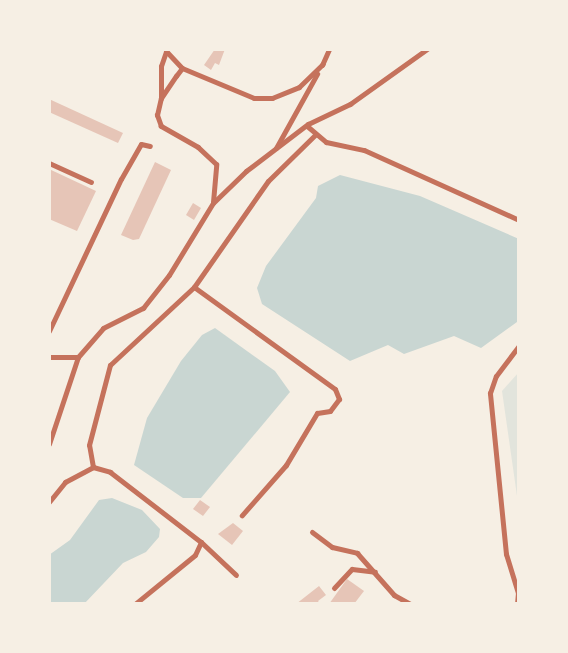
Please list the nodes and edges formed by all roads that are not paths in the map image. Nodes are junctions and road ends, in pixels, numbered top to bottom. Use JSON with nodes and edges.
{"nodes":[{"id":1,"x":329,"y":49,"type":"edge"},
{"id":2,"x":427,"y":49,"type":"edge"},
{"id":3,"x":167,"y":50,"type":"edge"},
{"id":4,"x":323,"y":64,"type":"junction"},
{"id":5,"x":183,"y":68,"type":"junction"},
{"id":6,"x":161,"y":98,"type":"junction"},
{"id":7,"x":307,"y":126,"type":"junction"},
{"id":8,"x":315,"y":135,"type":"junction"},
{"id":9,"x":150,"y":146,"type":"dead end"},
{"id":10,"x":273,"y":152,"type":"junction"},
{"id":11,"x":49,"y":163,"type":"edge"},
{"id":12,"x":91,"y":182,"type":"dead end"},
{"id":13,"x":213,"y":203,"type":"junction"},
{"id":14,"x":519,"y":220,"type":"edge"},
{"id":15,"x":194,"y":287,"type":"junction"},
{"id":16,"x":49,"y":331,"type":"edge"},
{"id":17,"x":519,"y":346,"type":"edge"},
{"id":18,"x":78,"y":356,"type":"junction"},
{"id":19,"x":49,"y":357,"type":"edge"},
{"id":20,"x":49,"y":444,"type":"edge"},
{"id":21,"x":93,"y":467,"type":"junction"},
{"id":22,"x":49,"y":502,"type":"edge"},
{"id":23,"x":242,"y":515,"type":"dead end"},
{"id":24,"x":312,"y":532,"type":"dead end"},
{"id":25,"x":201,"y":542,"type":"junction"},
{"id":26,"x":362,"y":557,"type":"junction"},
{"id":27,"x":360,"y":568,"type":"junction"},
{"id":28,"x":375,"y":572,"type":"junction"},
{"id":29,"x":236,"y":575,"type":"dead end"},
{"id":30,"x":334,"y":588,"type":"dead end"},
{"id":31,"x":135,"y":604,"type":"edge"},
{"id":32,"x":410,"y":604,"type":"edge"},
{"id":33,"x":517,"y":604,"type":"edge"}],
"edges":[{"from":1,"to":4,"type":"street"},
{"from":2,"to":7,"type":"street"},
{"from":3,"to":5,"type":"street"},
{"from":3,"to":6,"type":"street"},
{"from":4,"to":5,"type":"street"},
{"from":4,"to":10,"type":"street"},
{"from":5,"to":6,"type":"street"},
{"from":6,"to":13,"type":"street"},
{"from":7,"to":8,"type":"street"},
{"from":7,"to":10,"type":"street"},
{"from":8,"to":14,"type":"street"},
{"from":8,"to":15,"type":"street"},
{"from":9,"to":16,"type":"street"},
{"from":10,"to":13,"type":"street"},
{"from":11,"to":12,"type":"street"},
{"from":13,"to":18,"type":"street"},
{"from":15,"to":21,"type":"street"},
{"from":15,"to":23,"type":"street"},
{"from":17,"to":33,"type":"street"},
{"from":18,"to":19,"type":"street"},
{"from":18,"to":20,"type":"street"},
{"from":21,"to":22,"type":"street"},
{"from":21,"to":25,"type":"street"},
{"from":24,"to":26,"type":"street"},
{"from":25,"to":29,"type":"street"},
{"from":25,"to":31,"type":"street"},
{"from":26,"to":27,"type":"street"},
{"from":26,"to":28,"type":"street"},
{"from":27,"to":28,"type":"street"},
{"from":27,"to":30,"type":"street"},
{"from":28,"to":32,"type":"street"}]}
